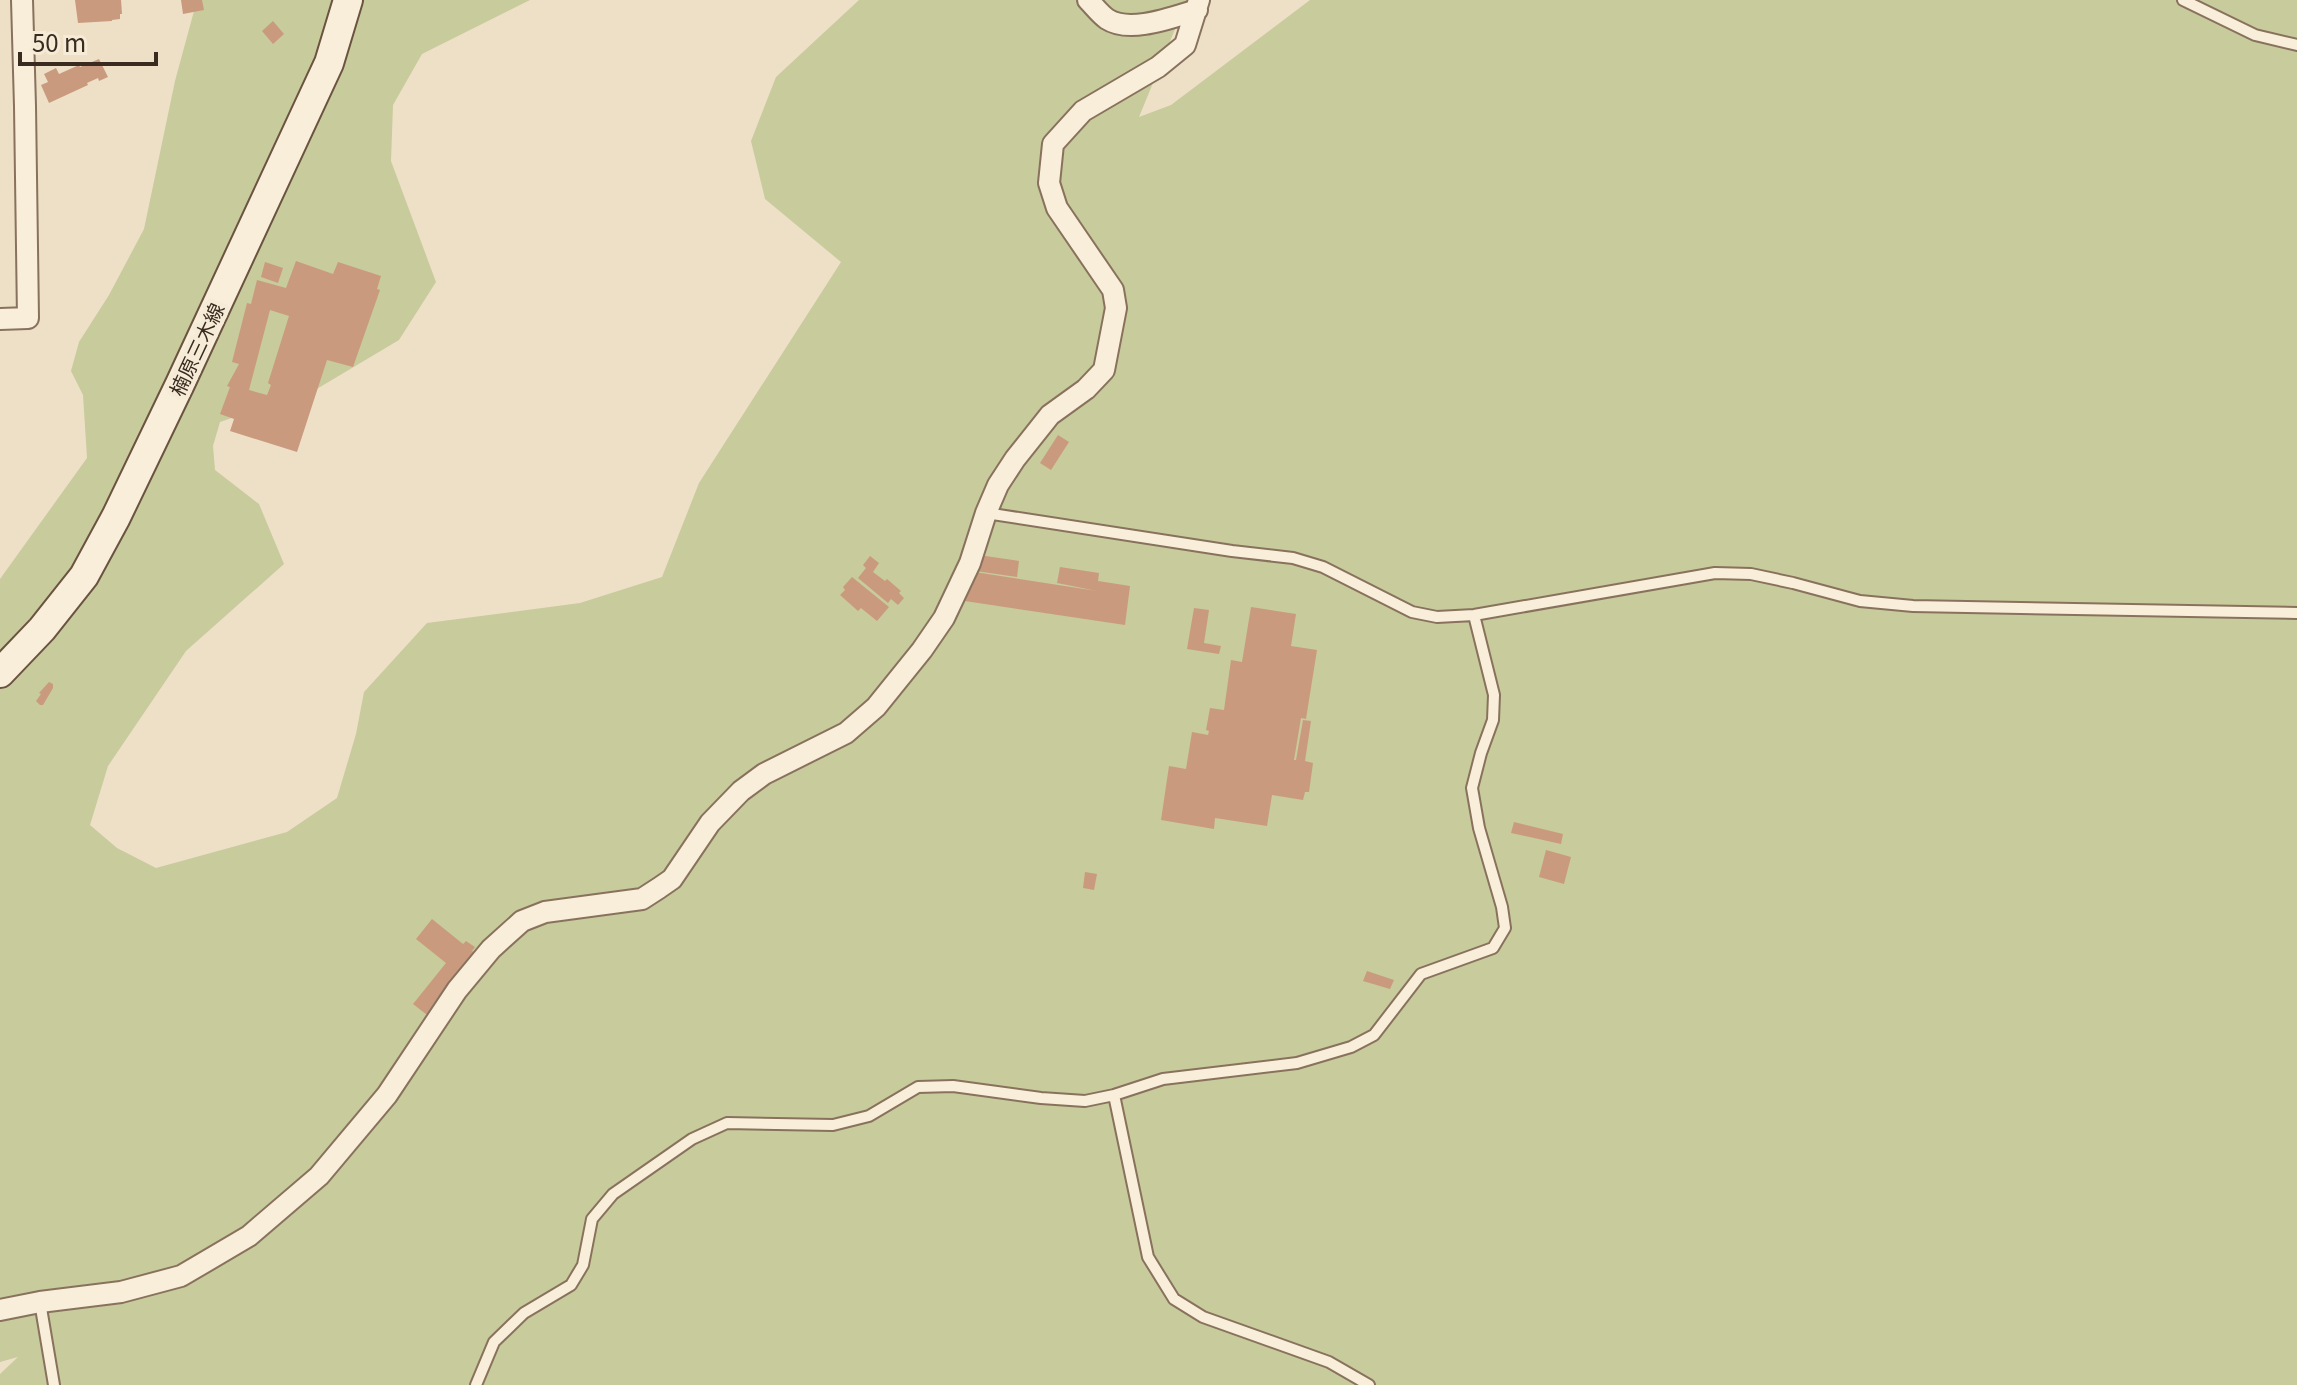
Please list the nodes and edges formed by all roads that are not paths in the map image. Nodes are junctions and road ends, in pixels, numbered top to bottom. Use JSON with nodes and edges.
{"nodes":[{"id":1,"x":348,"y":0,"type":"edge"},
{"id":2,"x":1088,"y":0,"type":"edge"},
{"id":3,"x":2183,"y":0,"type":"edge"},
{"id":4,"x":14,"y":4,"type":"edge"},
{"id":5,"x":1198,"y":5,"type":"edge"},
{"id":6,"x":2297,"y":45,"type":"edge"},
{"id":7,"x":0,"y":319,"type":"edge"},
{"id":8,"x":986,"y":513,"type":"junction"},
{"id":9,"x":2297,"y":613,"type":"edge"},
{"id":10,"x":1474,"y":615,"type":"junction"},
{"id":11,"x":0,"y":673,"type":"edge"},
{"id":12,"x":1114,"y":1095,"type":"junction"},
{"id":13,"x":40,"y":1302,"type":"junction"},
{"id":14,"x":0,"y":1310,"type":"edge"},
{"id":15,"x":54,"y":1385,"type":"edge"},
{"id":16,"x":476,"y":1385,"type":"edge"},
{"id":17,"x":1369,"y":1385,"type":"edge"}],
"edges":[{"from":1,"to":11,"type":"main road","name":"楠原三木線"},
{"from":2,"to":5,"type":"street"},
{"from":3,"to":6,"type":"lane"},
{"from":4,"to":7,"type":"street"},
{"from":5,"to":8,"type":"street"},
{"from":8,"to":10,"type":"lane"},
{"from":8,"to":13,"type":"street"},
{"from":9,"to":10,"type":"lane"},
{"from":10,"to":12,"type":"lane"},
{"from":12,"to":16,"type":"lane"},
{"from":12,"to":17,"type":"lane"},
{"from":13,"to":14,"type":"street"},
{"from":13,"to":15,"type":"lane"}]}
